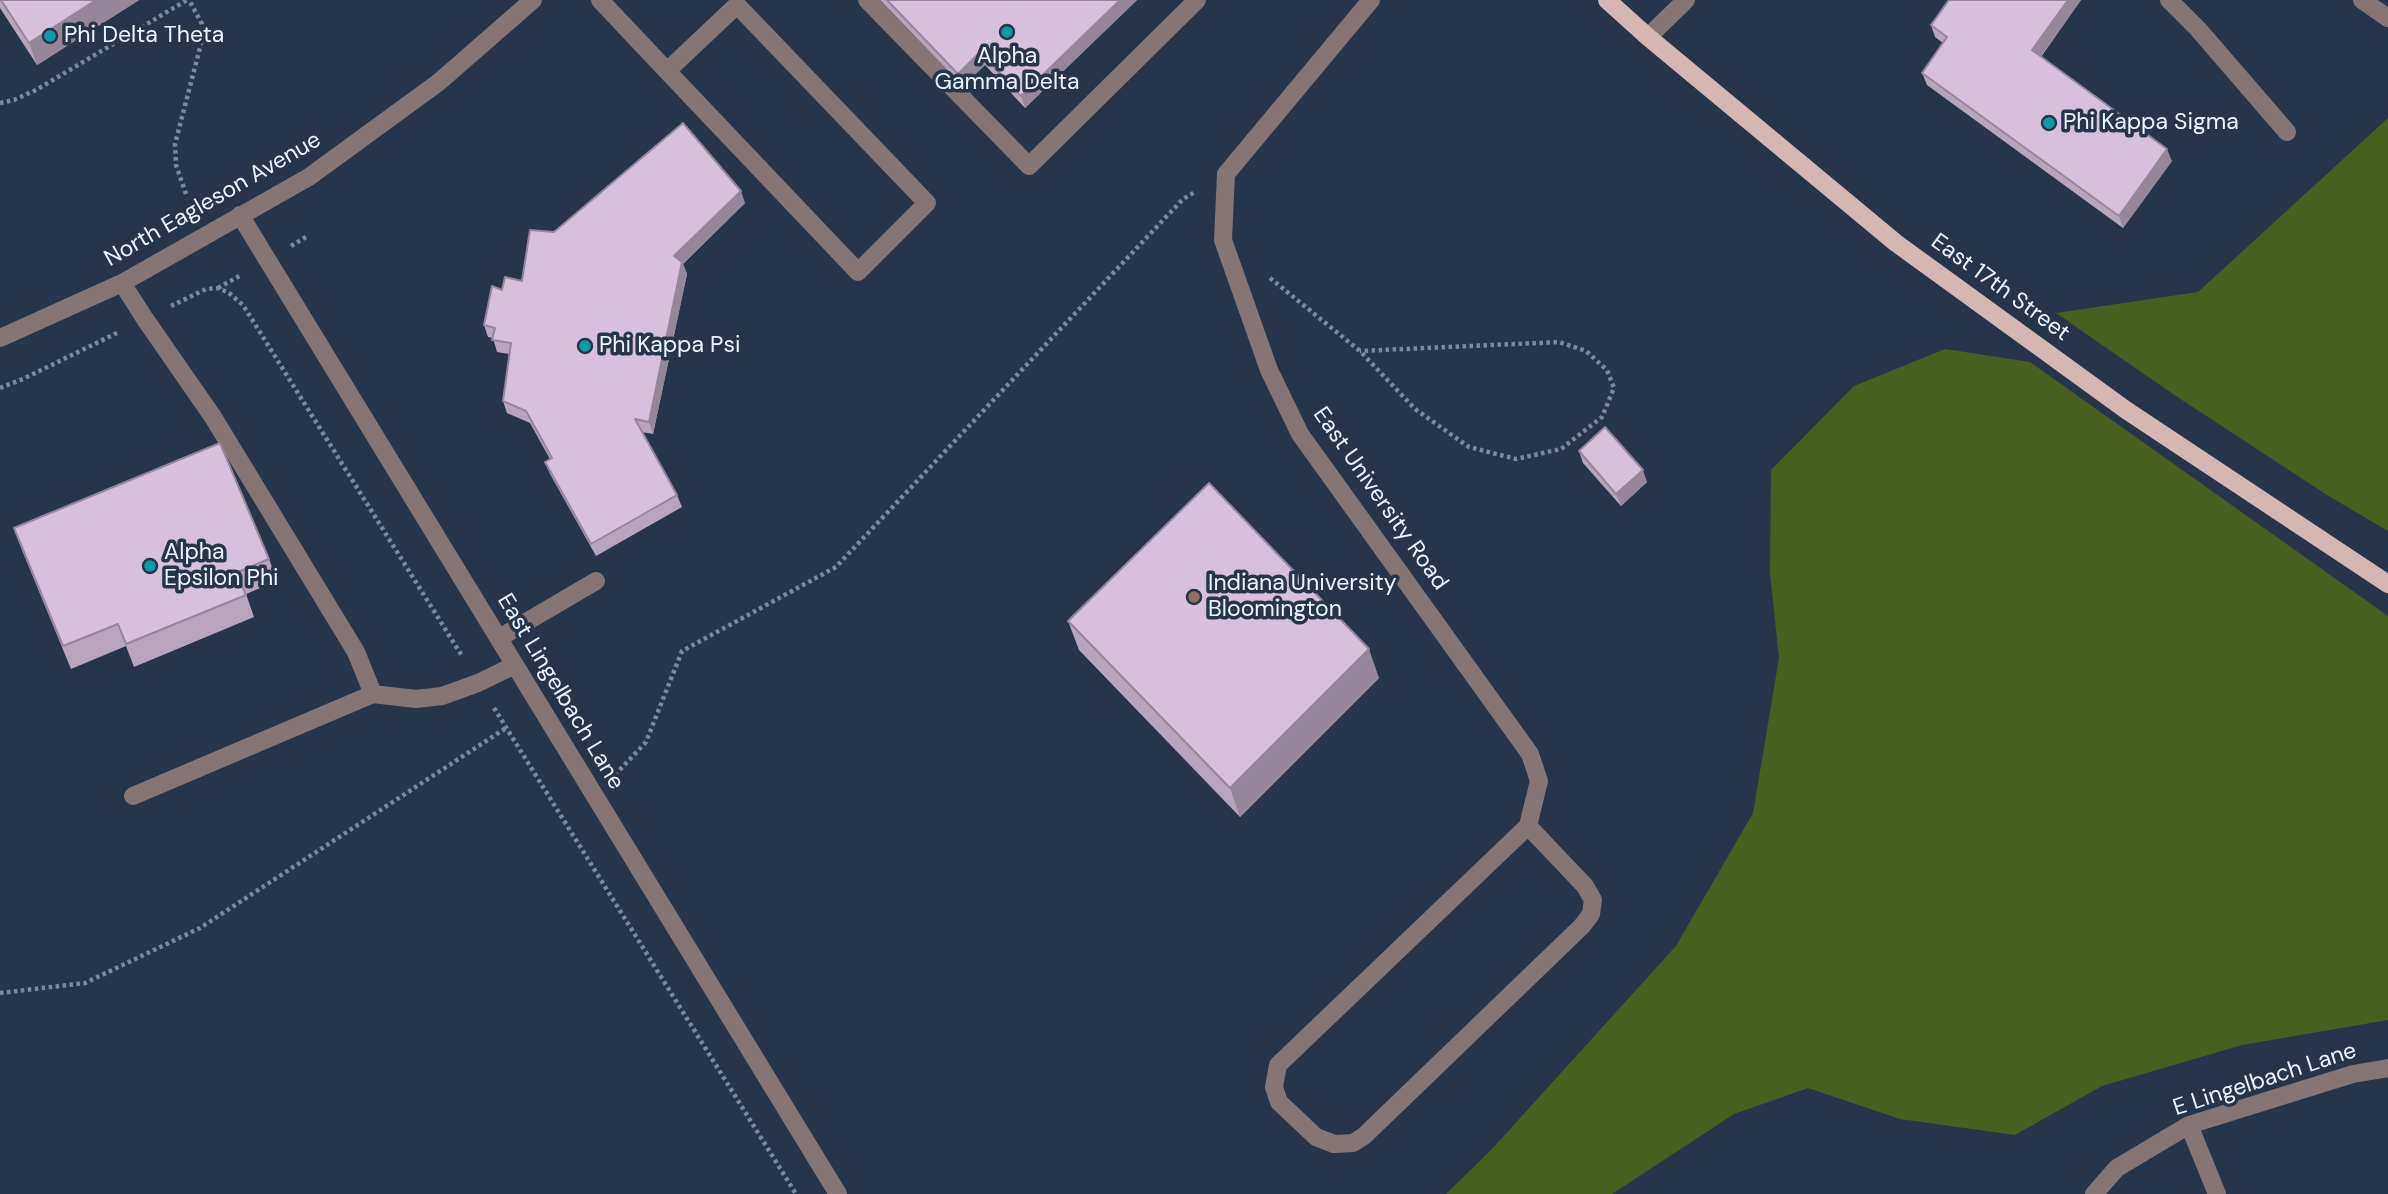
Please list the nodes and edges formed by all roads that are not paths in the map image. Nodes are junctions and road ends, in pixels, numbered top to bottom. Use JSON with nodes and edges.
{"nodes":[{"id":1,"x":533,"y":0,"type":"edge"},
{"id":2,"x":600,"y":0,"type":"edge"},
{"id":3,"x":867,"y":0,"type":"edge"},
{"id":4,"x":1197,"y":0,"type":"edge"},
{"id":5,"x":1371,"y":0,"type":"edge"},
{"id":6,"x":1606,"y":0,"type":"edge"},
{"id":7,"x":1686,"y":0,"type":"edge"},
{"id":8,"x":2169,"y":0,"type":"edge"},
{"id":9,"x":2362,"y":0,"type":"edge"},
{"id":10,"x":2388,"y":18,"type":"edge"},
{"id":11,"x":1648,"y":37,"type":"junction"},
{"id":12,"x":667,"y":71,"type":"junction"},
{"id":13,"x":2287,"y":132,"type":"dead end"},
{"id":14,"x":240,"y":215,"type":"junction"},
{"id":15,"x":122,"y":283,"type":"junction"},
{"id":16,"x":0,"y":338,"type":"edge"},
{"id":17,"x":596,"y":581,"type":"dead end"},
{"id":18,"x":2388,"y":584,"type":"edge"},
{"id":19,"x":499,"y":638,"type":"junction"},
{"id":20,"x":515,"y":665,"type":"junction"},
{"id":21,"x":373,"y":694,"type":"junction"},
{"id":22,"x":133,"y":796,"type":"dead end"},
{"id":23,"x":1528,"y":826,"type":"junction"},
{"id":24,"x":2388,"y":1069,"type":"edge"},
{"id":25,"x":2189,"y":1125,"type":"junction"},
{"id":26,"x":838,"y":1194,"type":"edge"},
{"id":27,"x":2094,"y":1194,"type":"edge"},
{"id":28,"x":2217,"y":1194,"type":"edge"}],
"edges":[{"from":1,"to":14,"type":"street","name":"North Eagleson Avenue"},
{"from":2,"to":12,"type":"street"},
{"from":3,"to":4,"type":"street"},
{"from":5,"to":23,"type":"street","name":"East University Road"},
{"from":6,"to":11,"type":"main road","name":"East 17th Street"},
{"from":7,"to":11,"type":"street"},
{"from":8,"to":13,"type":"street"},
{"from":9,"to":10,"type":"street"},
{"from":11,"to":18,"type":"main road","name":"East 17th Street"},
{"from":12,"to":12,"type":"street"},
{"from":14,"to":15,"type":"street","name":"North Eagleson Avenue"},
{"from":14,"to":19,"type":"street","name":"East Lingelbach Lane"},
{"from":15,"to":16,"type":"street","name":"North Eagleson Avenue"},
{"from":15,"to":21,"type":"street"},
{"from":17,"to":19,"type":"street"},
{"from":19,"to":20,"type":"street","name":"East Lingelbach Lane"},
{"from":20,"to":21,"type":"street"},
{"from":20,"to":26,"type":"street","name":"East Lingelbach Lane"},
{"from":21,"to":22,"type":"street"},
{"from":23,"to":23,"type":"street"},
{"from":24,"to":25,"type":"street","name":"E Lingelbach Lane"},
{"from":25,"to":27,"type":"street","name":"E Lingelbach Lane"},
{"from":25,"to":28,"type":"street"}]}
